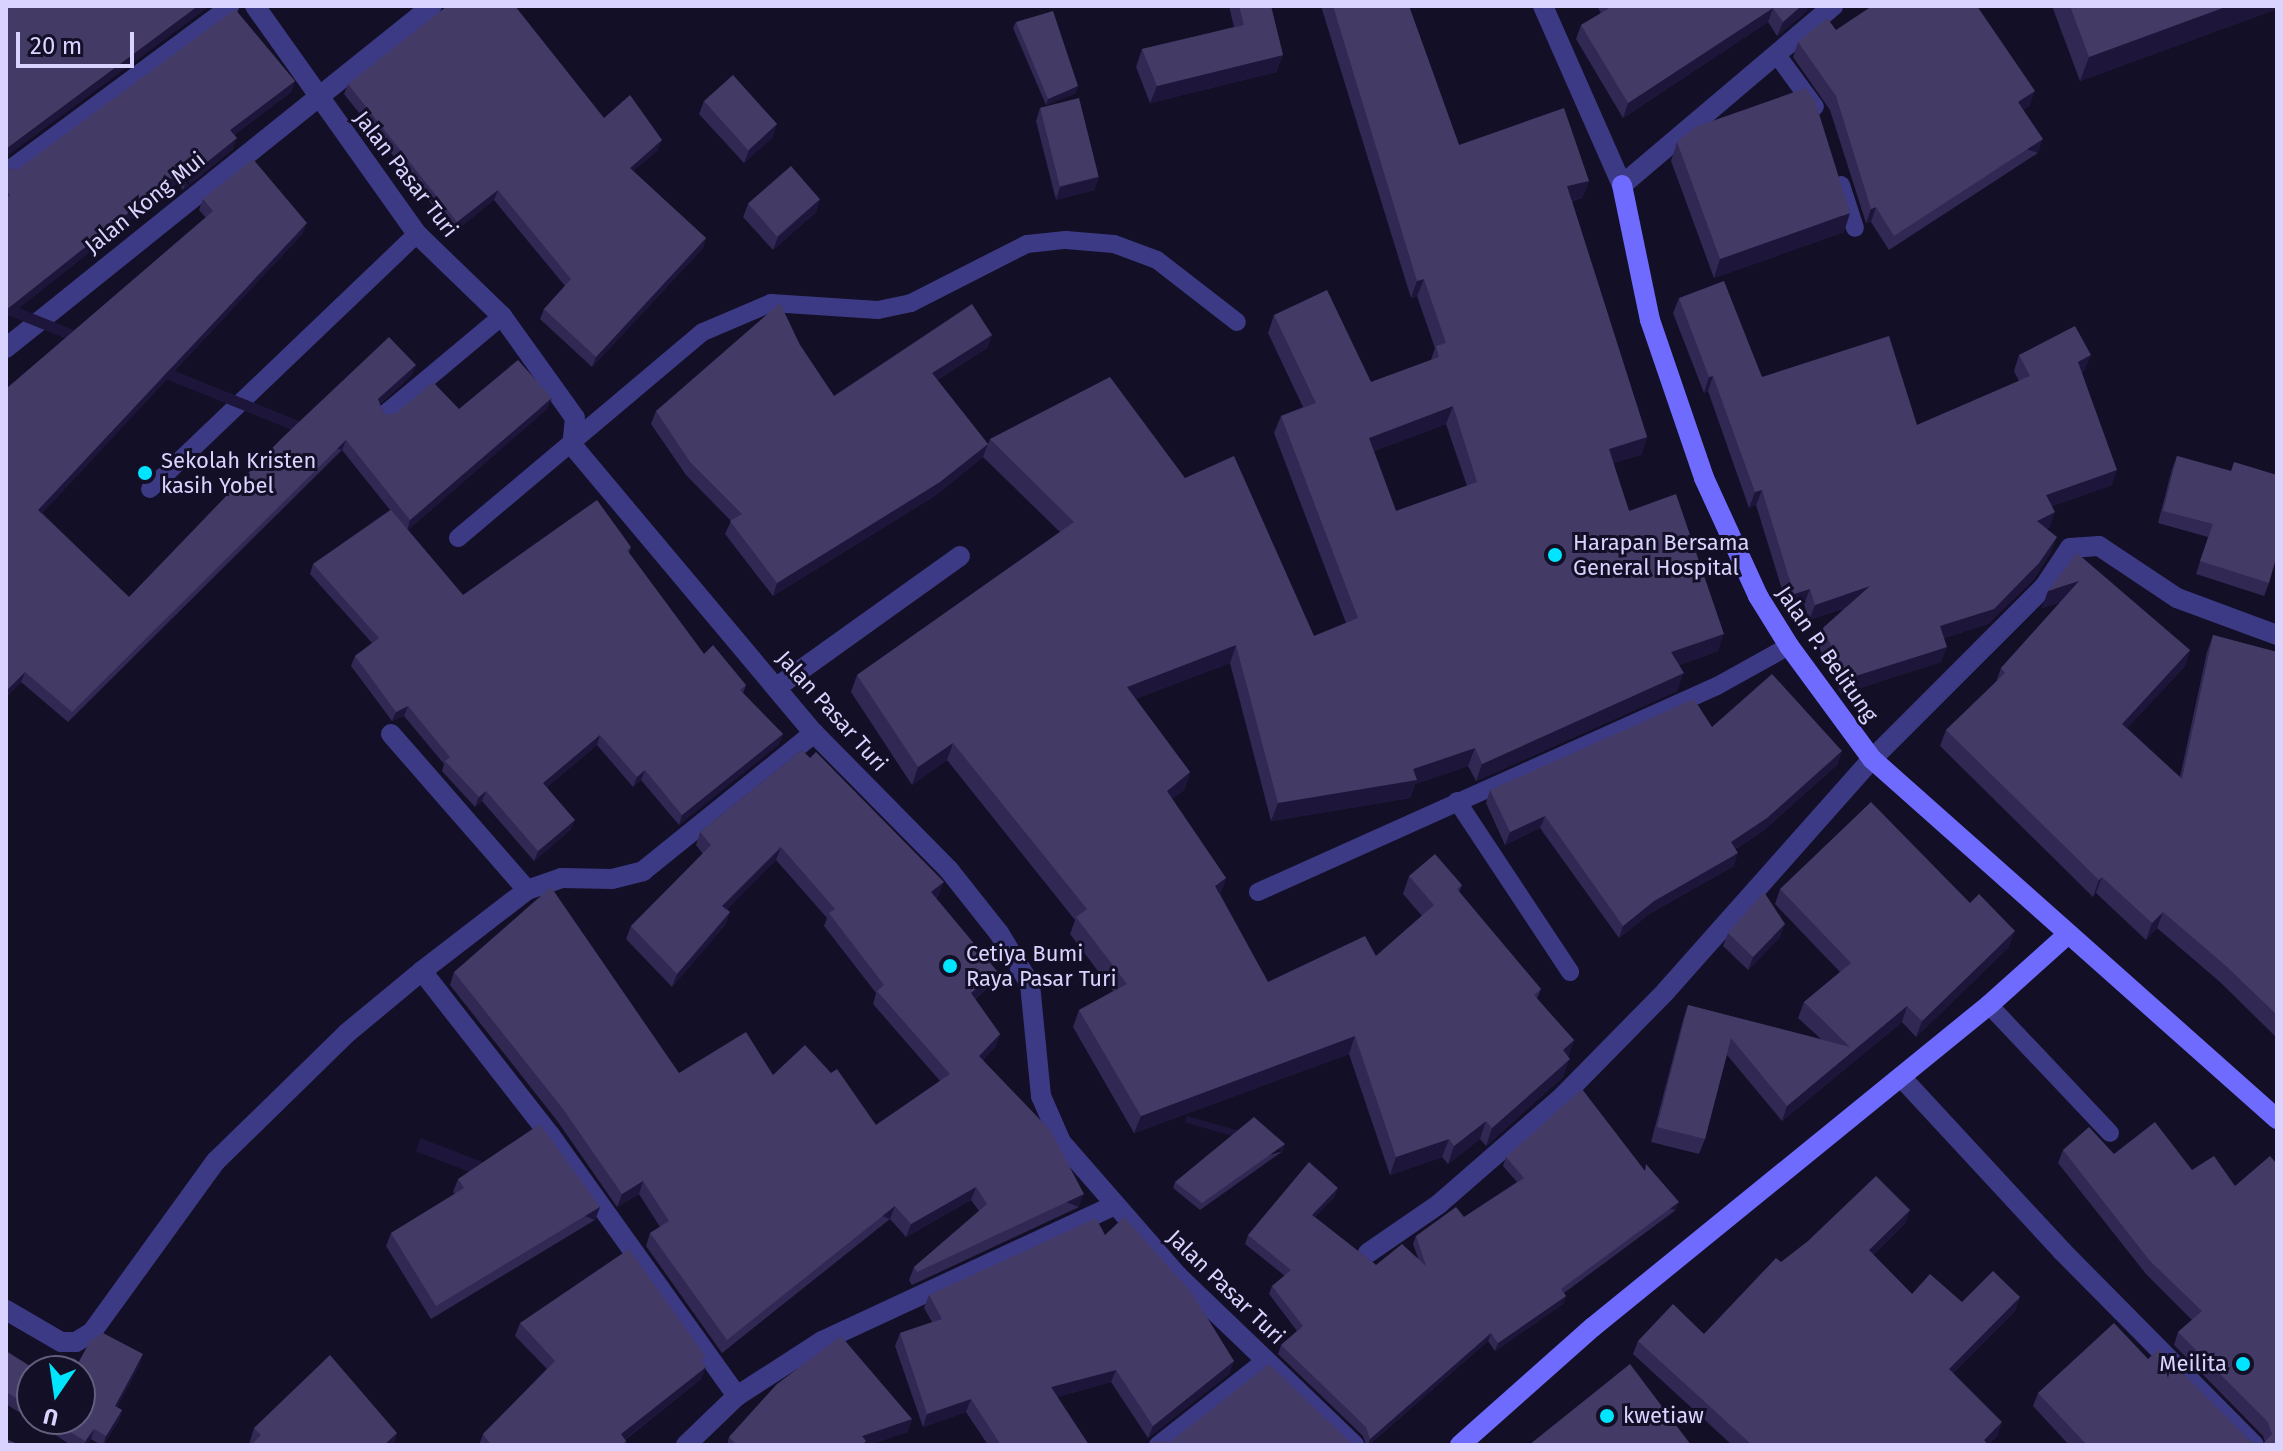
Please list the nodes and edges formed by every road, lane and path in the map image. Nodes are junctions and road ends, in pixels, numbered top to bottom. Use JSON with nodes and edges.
{"nodes":[{"id":1,"x":230,"y":6,"type":"edge"},
{"id":2,"x":255,"y":6,"type":"edge"},
{"id":3,"x":432,"y":6,"type":"edge"},
{"id":4,"x":1543,"y":6,"type":"edge"},
{"id":5,"x":1833,"y":6,"type":"edge"},
{"id":6,"x":1777,"y":55,"type":"junction"},
{"id":7,"x":315,"y":96,"type":"junction"},
{"id":8,"x":1823,"y":128,"type":"edge"},
{"id":9,"x":1837,"y":171,"type":"edge"},
{"id":10,"x":6,"y":172,"type":"edge"},
{"id":11,"x":1622,"y":185,"type":"junction"},
{"id":12,"x":1855,"y":228,"type":"dead end"},
{"id":13,"x":417,"y":234,"type":"junction"},
{"id":14,"x":502,"y":316,"type":"junction"},
{"id":15,"x":1237,"y":322,"type":"dead end"},
{"id":16,"x":6,"y":348,"type":"edge"},
{"id":17,"x":385,"y":414,"type":"edge"},
{"id":18,"x":572,"y":445,"type":"junction"},
{"id":19,"x":150,"y":489,"type":"dead end"},
{"id":20,"x":458,"y":538,"type":"dead end"},
{"id":21,"x":960,"y":556,"type":"dead end"},
{"id":22,"x":2277,"y":635,"type":"edge"},
{"id":23,"x":1789,"y":646,"type":"junction"},
{"id":24,"x":777,"y":687,"type":"junction"},
{"id":25,"x":814,"y":733,"type":"junction"},
{"id":26,"x":391,"y":734,"type":"dead end"},
{"id":27,"x":1872,"y":759,"type":"junction"},
{"id":28,"x":1457,"y":801,"type":"junction"},
{"id":29,"x":527,"y":890,"type":"junction"},
{"id":30,"x":1258,"y":892,"type":"dead end"},
{"id":31,"x":2067,"y":935,"type":"junction"},
{"id":32,"x":422,"y":971,"type":"junction"},
{"id":33,"x":1570,"y":972,"type":"dead end"},
{"id":34,"x":1989,"y":1005,"type":"junction"},
{"id":35,"x":1901,"y":1077,"type":"junction"},
{"id":36,"x":2277,"y":1119,"type":"edge"},
{"id":37,"x":2110,"y":1133,"type":"dead end"},
{"id":38,"x":1113,"y":1206,"type":"junction"},
{"id":39,"x":1368,"y":1253,"type":"dead end"},
{"id":40,"x":6,"y":1310,"type":"edge"},
{"id":41,"x":1266,"y":1360,"type":"junction"},
{"id":42,"x":737,"y":1396,"type":"junction"},
{"id":43,"x":686,"y":1445,"type":"edge"},
{"id":44,"x":1158,"y":1445,"type":"edge"},
{"id":45,"x":1354,"y":1445,"type":"edge"},
{"id":46,"x":1460,"y":1445,"type":"edge"},
{"id":47,"x":2254,"y":1445,"type":"edge"}],
"edges":[{"from":1,"to":10,"type":"lane"},
{"from":2,"to":7,"type":"street","name":"Jalan Pasar Turi"},
{"from":3,"to":7,"type":"street","name":"Jalan Kong Mui"},
{"from":4,"to":11,"type":"street"},
{"from":5,"to":6,"type":"street"},
{"from":6,"to":8,"type":"lane"},
{"from":6,"to":11,"type":"street"},
{"from":7,"to":13,"type":"street","name":"Jalan Pasar Turi"},
{"from":7,"to":16,"type":"street","name":"Jalan Kong Mui"},
{"from":9,"to":12,"type":"lane"},
{"from":11,"to":23,"type":"street","name":"Jalan P. Belitung"},
{"from":13,"to":14,"type":"street","name":"Jalan Pasar Turi"},
{"from":13,"to":19,"type":"lane"},
{"from":14,"to":17,"type":"lane"},
{"from":14,"to":18,"type":"street","name":"Jalan Pasar Turi"},
{"from":15,"to":18,"type":"lane"},
{"from":18,"to":20,"type":"lane"},
{"from":18,"to":24,"type":"street","name":"Jalan Pasar Turi"},
{"from":21,"to":24,"type":"street"},
{"from":22,"to":27,"type":"street"},
{"from":23,"to":27,"type":"street","name":"Jalan P. Belitung"},
{"from":23,"to":28,"type":"lane"},
{"from":24,"to":25,"type":"street","name":"Jalan Pasar Turi"},
{"from":25,"to":29,"type":"street"},
{"from":25,"to":38,"type":"street","name":"Jalan Pasar Turi"},
{"from":26,"to":29,"type":"street"},
{"from":27,"to":31,"type":"street","name":"Jalan P. Belitung"},
{"from":27,"to":39,"type":"street"},
{"from":28,"to":30,"type":"lane"},
{"from":28,"to":33,"type":"lane"},
{"from":29,"to":32,"type":"street"},
{"from":31,"to":34,"type":"street"},
{"from":31,"to":36,"type":"street","name":"Jalan P. Belitung"},
{"from":32,"to":40,"type":"street"},
{"from":32,"to":42,"type":"street"},
{"from":34,"to":35,"type":"street"},
{"from":34,"to":37,"type":"lane"},
{"from":35,"to":46,"type":"street"},
{"from":35,"to":47,"type":"street"},
{"from":38,"to":41,"type":"street","name":"Jalan Pasar Turi"},
{"from":38,"to":42,"type":"street"},
{"from":41,"to":44,"type":"lane"},
{"from":41,"to":45,"type":"street","name":"Jalan Pasar Turi"},
{"from":42,"to":43,"type":"street"}]}
